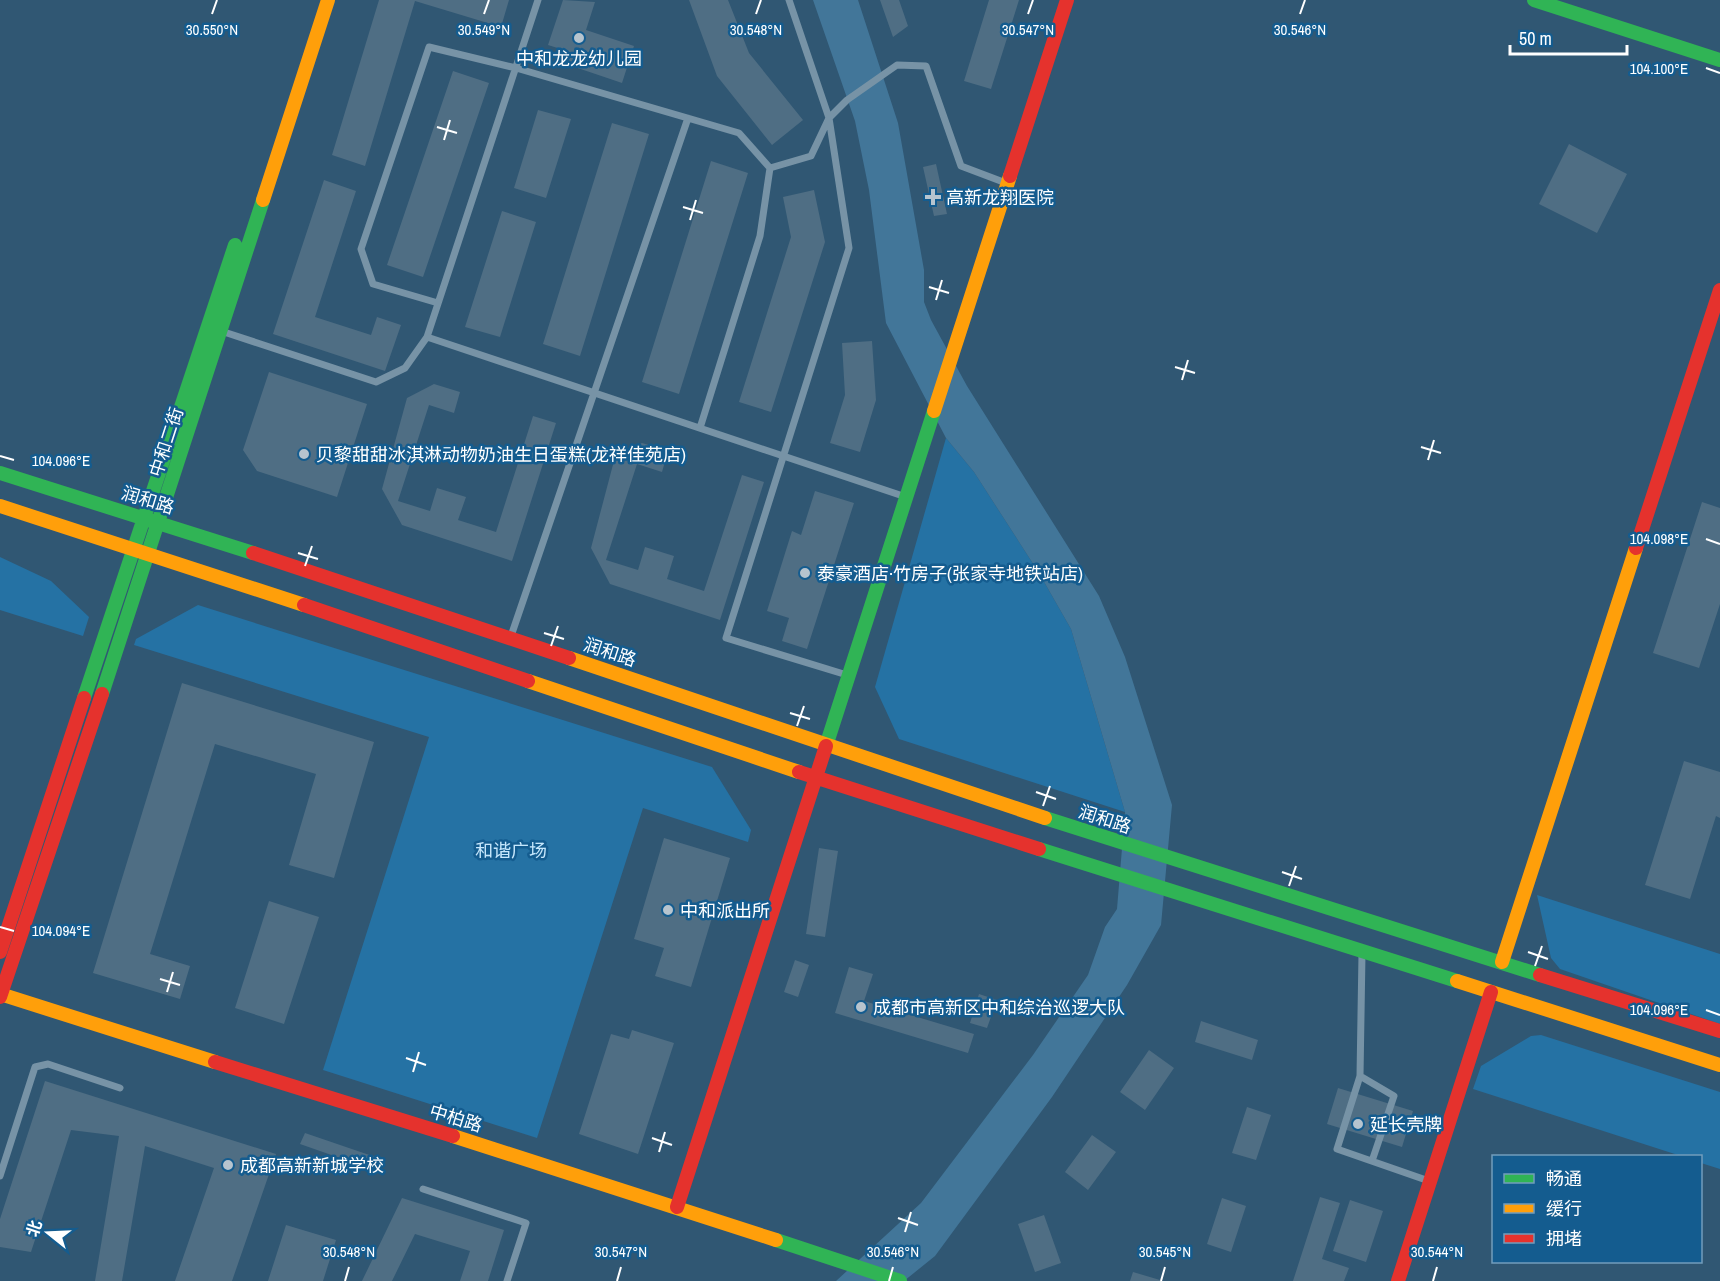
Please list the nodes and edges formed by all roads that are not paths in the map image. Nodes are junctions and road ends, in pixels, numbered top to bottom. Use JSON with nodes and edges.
{"nodes":[{"id":1,"x":316,"y":0,"type":"edge"},
{"id":2,"x":328,"y":0,"type":"edge"},
{"id":3,"x":538,"y":0,"type":"edge"},
{"id":4,"x":789,"y":0,"type":"edge"},
{"id":5,"x":1068,"y":0,"type":"edge"},
{"id":6,"x":1534,"y":0,"type":"edge"},
{"id":7,"x":1720,"y":60,"type":"edge"},
{"id":8,"x":516,"y":68,"type":"junction"},
{"id":9,"x":688,"y":118,"type":"junction"},
{"id":10,"x":829,"y":118,"type":"junction"},
{"id":11,"x":770,"y":168,"type":"junction"},
{"id":12,"x":1008,"y":184,"type":"junction"},
{"id":13,"x":1720,"y":290,"type":"edge"},
{"id":14,"x":438,"y":303,"type":"junction"},
{"id":15,"x":222,"y":331,"type":"junction"},
{"id":16,"x":427,"y":338,"type":"junction"},
{"id":17,"x":594,"y":393,"type":"junction"},
{"id":18,"x":700,"y":428,"type":"junction"},
{"id":19,"x":783,"y":456,"type":"junction"},
{"id":20,"x":0,"y":473,"type":"edge"},
{"id":21,"x":907,"y":497,"type":"junction"},
{"id":22,"x":0,"y":506,"type":"edge"},
{"id":23,"x":151,"y":520,"type":"junction"},
{"id":24,"x":134,"y":548,"type":"junction"},
{"id":25,"x":149,"y":553,"type":"junction"},
{"id":26,"x":510,"y":638,"type":"junction"},
{"id":27,"x":849,"y":676,"type":"junction"},
{"id":28,"x":827,"y":743,"type":"junction"},
{"id":29,"x":816,"y":778,"type":"junction"},
{"id":30,"x":0,"y":952,"type":"edge"},
{"id":31,"x":1362,"y":952,"type":"junction"},
{"id":32,"x":1502,"y":962,"type":"junction"},
{"id":33,"x":1491,"y":992,"type":"junction"},
{"id":34,"x":0,"y":995,"type":"edge"},
{"id":35,"x":1720,"y":1031,"type":"edge"},
{"id":36,"x":1720,"y":1065,"type":"edge"},
{"id":37,"x":1360,"y":1076,"type":"junction"},
{"id":38,"x":120,"y":1088,"type":"dead end"},
{"id":39,"x":1372,"y":1161,"type":"junction"},
{"id":40,"x":0,"y":1176,"type":"edge"},
{"id":41,"x":1430,"y":1181,"type":"junction"},
{"id":42,"x":423,"y":1189,"type":"dead end"},
{"id":43,"x":677,"y":1207,"type":"junction"},
{"id":44,"x":507,"y":1281,"type":"edge"},
{"id":45,"x":900,"y":1281,"type":"edge"},
{"id":46,"x":1398,"y":1281,"type":"edge"}],
"edges":[{"from":1,"to":23,"type":"street","name":"中和二街"},
{"from":2,"to":15,"type":"street","name":"中和二街"},
{"from":3,"to":8,"type":"lane"},
{"from":4,"to":10,"type":"lane"},
{"from":5,"to":12,"type":"street"},
{"from":6,"to":7,"type":"street"},
{"from":8,"to":9,"type":"lane"},
{"from":8,"to":14,"type":"lane"},
{"from":8,"to":14,"type":"lane"},
{"from":9,"to":11,"type":"lane"},
{"from":9,"to":17,"type":"lane"},
{"from":10,"to":11,"type":"lane"},
{"from":10,"to":12,"type":"lane"},
{"from":10,"to":19,"type":"lane"},
{"from":11,"to":18,"type":"lane"},
{"from":12,"to":21,"type":"street"},
{"from":13,"to":32,"type":"street"},
{"from":14,"to":16,"type":"lane"},
{"from":15,"to":16,"type":"lane"},
{"from":15,"to":23,"type":"street","name":"中和二街"},
{"from":16,"to":17,"type":"lane"},
{"from":17,"to":18,"type":"lane"},
{"from":17,"to":26,"type":"lane"},
{"from":18,"to":19,"type":"lane"},
{"from":19,"to":21,"type":"lane"},
{"from":19,"to":27,"type":"lane"},
{"from":20,"to":23,"type":"street","name":"润和路"},
{"from":21,"to":27,"type":"street"},
{"from":22,"to":24,"type":"street"},
{"from":23,"to":24,"type":"street","name":"中和二街"},
{"from":23,"to":25,"type":"street","name":"中和二街"},
{"from":23,"to":26,"type":"street","name":"润和路"},
{"from":24,"to":25,"type":"street"},
{"from":24,"to":30,"type":"street","name":"中和二街"},
{"from":25,"to":29,"type":"street"},
{"from":25,"to":34,"type":"street","name":"中和二街"},
{"from":26,"to":28,"type":"street","name":"润和路"},
{"from":27,"to":28,"type":"street"},
{"from":28,"to":29,"type":"street"},
{"from":28,"to":32,"type":"street","name":"润和路"},
{"from":29,"to":31,"type":"street"},
{"from":29,"to":43,"type":"street"},
{"from":31,"to":33,"type":"street"},
{"from":31,"to":37,"type":"lane"},
{"from":32,"to":35,"type":"street","name":"润和路"},
{"from":33,"to":36,"type":"street"},
{"from":33,"to":41,"type":"street"},
{"from":34,"to":43,"type":"street","name":"中柏路"},
{"from":37,"to":39,"type":"lane"},
{"from":37,"to":39,"type":"lane"},
{"from":38,"to":40,"type":"lane"},
{"from":39,"to":41,"type":"lane"},
{"from":41,"to":46,"type":"street"},
{"from":42,"to":44,"type":"lane"},
{"from":43,"to":45,"type":"street","name":"中柏路"}]}
